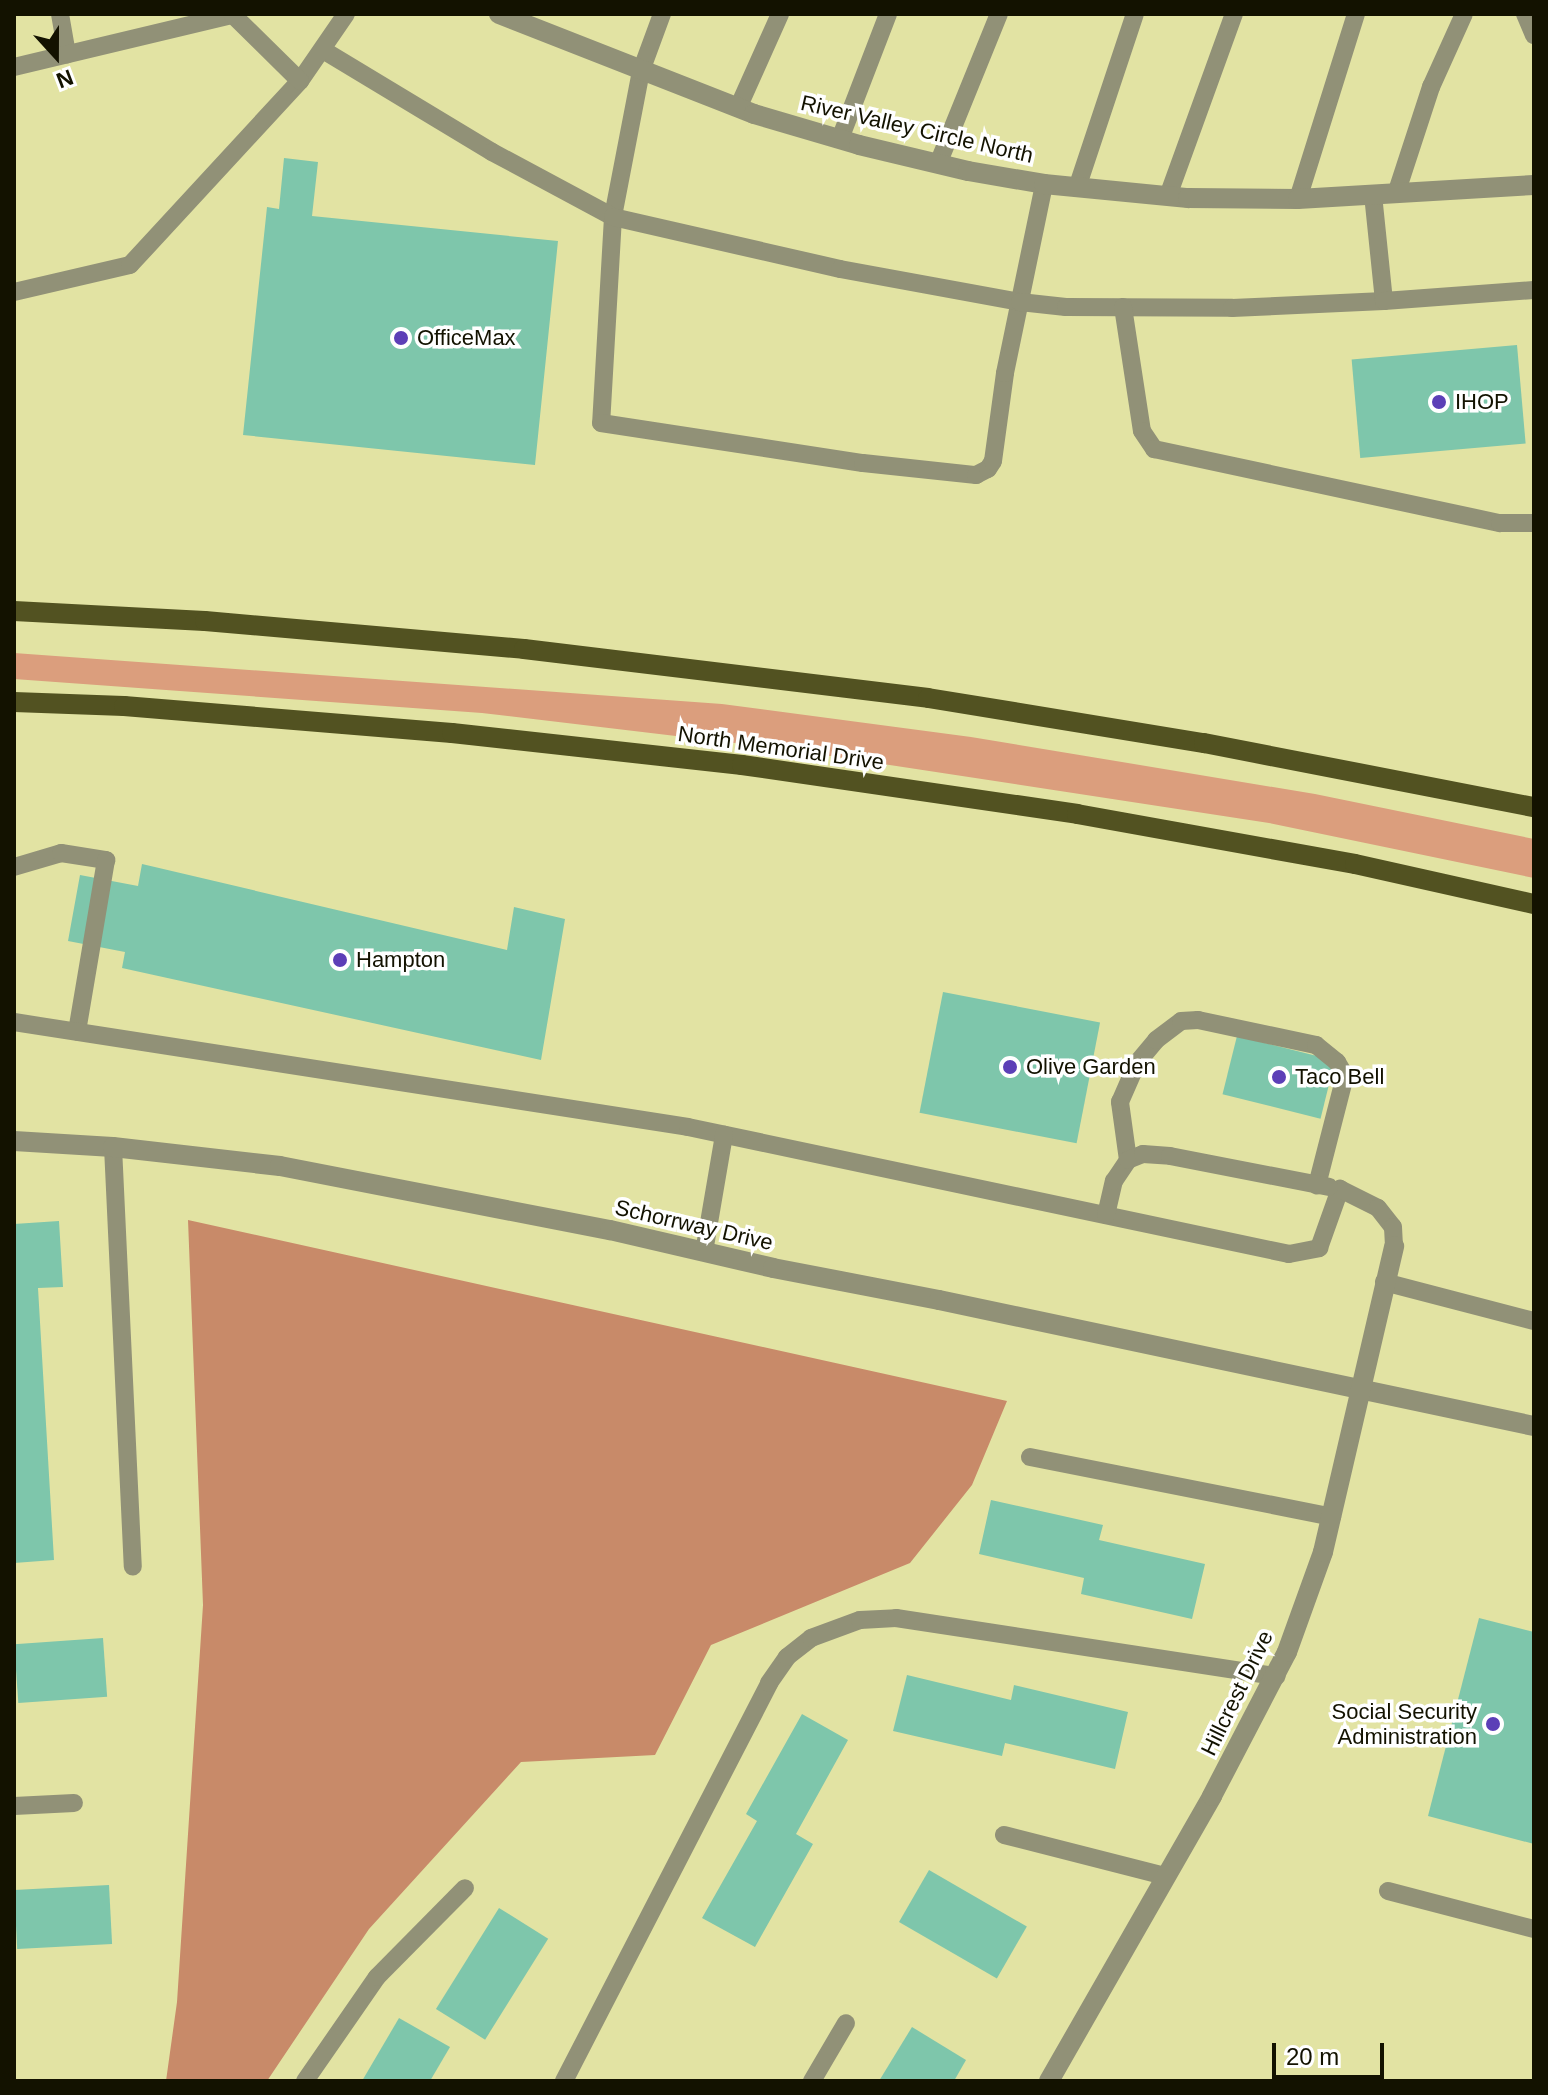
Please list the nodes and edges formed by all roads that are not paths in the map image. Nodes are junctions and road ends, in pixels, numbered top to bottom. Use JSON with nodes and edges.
{"nodes":[{"id":1,"x":60,"y":14,"type":"edge"},
{"id":2,"x":346,"y":14,"type":"edge"},
{"id":3,"x":499,"y":14,"type":"edge"},
{"id":4,"x":662,"y":14,"type":"edge"},
{"id":5,"x":780,"y":14,"type":"edge"},
{"id":6,"x":888,"y":14,"type":"edge"},
{"id":7,"x":999,"y":14,"type":"edge"},
{"id":8,"x":1135,"y":14,"type":"edge"},
{"id":9,"x":1234,"y":14,"type":"edge"},
{"id":10,"x":1356,"y":14,"type":"edge"},
{"id":11,"x":1464,"y":14,"type":"edge"},
{"id":12,"x":1525,"y":14,"type":"edge"},
{"id":13,"x":233,"y":15,"type":"edge"},
{"id":14,"x":532,"y":20,"type":"edge"},
{"id":15,"x":1534,"y":35,"type":"edge"},
{"id":16,"x":323,"y":50,"type":"junction"},
{"id":17,"x":67,"y":54,"type":"junction"},
{"id":18,"x":14,"y":67,"type":"edge"},
{"id":19,"x":641,"y":71,"type":"junction"},
{"id":20,"x":300,"y":81,"type":"junction"},
{"id":21,"x":738,"y":108,"type":"junction"},
{"id":22,"x":840,"y":139,"type":"junction"},
{"id":23,"x":938,"y":164,"type":"junction"},
{"id":24,"x":1044,"y":184,"type":"junction"},
{"id":25,"x":1534,"y":185,"type":"edge"},
{"id":26,"x":1077,"y":188,"type":"junction"},
{"id":27,"x":1396,"y":194,"type":"junction"},
{"id":28,"x":1373,"y":195,"type":"junction"},
{"id":29,"x":1168,"y":196,"type":"junction"},
{"id":30,"x":1298,"y":199,"type":"junction"},
{"id":31,"x":613,"y":217,"type":"junction"},
{"id":32,"x":1534,"y":290,"type":"edge"},
{"id":33,"x":14,"y":292,"type":"edge"},
{"id":34,"x":1384,"y":301,"type":"junction"},
{"id":35,"x":1020,"y":302,"type":"junction"},
{"id":36,"x":1123,"y":307,"type":"junction"},
{"id":37,"x":1534,"y":523,"type":"edge"},
{"id":38,"x":14,"y":611,"type":"edge"},
{"id":39,"x":14,"y":702,"type":"edge"},
{"id":40,"x":1534,"y":807,"type":"edge"},
{"id":41,"x":14,"y":867,"type":"edge"},
{"id":42,"x":1534,"y":904,"type":"edge"},
{"id":43,"x":14,"y":1022,"type":"edge"},
{"id":44,"x":77,"y":1032,"type":"junction"},
{"id":45,"x":724,"y":1135,"type":"junction"},
{"id":46,"x":14,"y":1141,"type":"edge"},
{"id":47,"x":113,"y":1147,"type":"junction"},
{"id":48,"x":1128,"y":1160,"type":"junction"},
{"id":49,"x":1317,"y":1185,"type":"junction"},
{"id":50,"x":1340,"y":1189,"type":"junction"},
{"id":51,"x":1106,"y":1215,"type":"junction"},
{"id":52,"x":1394,"y":1246,"type":"joint"},
{"id":53,"x":704,"y":1252,"type":"junction"},
{"id":54,"x":1384,"y":1282,"type":"junction"},
{"id":55,"x":1533,"y":1317,"type":"edge"},
{"id":56,"x":1359,"y":1387,"type":"junction"},
{"id":57,"x":1534,"y":1426,"type":"edge"},
{"id":58,"x":1030,"y":1457,"type":"dead end"},
{"id":59,"x":1332,"y":1517,"type":"junction"},
{"id":60,"x":133,"y":1567,"type":"dead end"},
{"id":61,"x":1277,"y":1676,"type":"junction"},
{"id":62,"x":74,"y":1803,"type":"dead end"},
{"id":63,"x":14,"y":1806,"type":"edge"},
{"id":64,"x":1004,"y":1835,"type":"dead end"},
{"id":65,"x":1165,"y":1876,"type":"junction"},
{"id":66,"x":465,"y":1888,"type":"dead end"},
{"id":67,"x":1388,"y":1891,"type":"dead end"},
{"id":68,"x":1534,"y":1929,"type":"edge"},
{"id":69,"x":846,"y":2023,"type":"dead end"},
{"id":70,"x":305,"y":2081,"type":"edge"},
{"id":71,"x":564,"y":2081,"type":"edge"},
{"id":72,"x":812,"y":2081,"type":"edge"},
{"id":73,"x":1049,"y":2081,"type":"edge"}],
"edges":[{"from":1,"to":17,"type":"lane"},
{"from":2,"to":16,"type":"lane"},
{"from":3,"to":14,"type":"street","name":"River Valley Circle North"},
{"from":4,"to":19,"type":"lane"},
{"from":5,"to":21,"type":"lane"},
{"from":6,"to":22,"type":"lane"},
{"from":7,"to":23,"type":"lane"},
{"from":8,"to":26,"type":"lane"},
{"from":9,"to":29,"type":"lane"},
{"from":10,"to":30,"type":"lane"},
{"from":11,"to":27,"type":"lane"},
{"from":12,"to":15,"type":"lane"},
{"from":13,"to":17,"type":"lane"},
{"from":13,"to":20,"type":"lane"},
{"from":14,"to":19,"type":"street","name":"River Valley Circle North"},
{"from":16,"to":20,"type":"lane"},
{"from":16,"to":31,"type":"lane"},
{"from":17,"to":18,"type":"lane"},
{"from":19,"to":21,"type":"street","name":"River Valley Circle North"},
{"from":19,"to":31,"type":"lane"},
{"from":20,"to":33,"type":"lane"},
{"from":21,"to":22,"type":"street","name":"River Valley Circle North"},
{"from":22,"to":23,"type":"street","name":"River Valley Circle North"},
{"from":23,"to":24,"type":"street","name":"River Valley Circle North"},
{"from":24,"to":26,"type":"street","name":"River Valley Circle North"},
{"from":24,"to":35,"type":"lane"},
{"from":25,"to":27,"type":"street","name":"River Valley Circle North"},
{"from":26,"to":29,"type":"street","name":"River Valley Circle North"},
{"from":27,"to":28,"type":"street","name":"River Valley Circle North"},
{"from":28,"to":30,"type":"street","name":"River Valley Circle North"},
{"from":28,"to":34,"type":"lane"},
{"from":29,"to":30,"type":"street","name":"River Valley Circle North"},
{"from":31,"to":35,"type":"lane"},
{"from":31,"to":35,"type":"lane"},
{"from":32,"to":34,"type":"lane"},
{"from":34,"to":36,"type":"lane"},
{"from":35,"to":36,"type":"lane"},
{"from":36,"to":37,"type":"lane"},
{"from":38,"to":40,"type":"main road"},
{"from":39,"to":42,"type":"main road","name":"North Memorial Drive"},
{"from":41,"to":44,"type":"lane"},
{"from":43,"to":44,"type":"lane"},
{"from":44,"to":45,"type":"lane"},
{"from":45,"to":51,"type":"lane"},
{"from":45,"to":53,"type":"lane"},
{"from":46,"to":47,"type":"street","name":"Schorrway Drive"},
{"from":47,"to":53,"type":"street","name":"Schorrway Drive"},
{"from":47,"to":60,"type":"lane"},
{"from":48,"to":49,"type":"lane"},
{"from":48,"to":49,"type":"lane"},
{"from":48,"to":51,"type":"lane"},
{"from":49,"to":50,"type":"lane"},
{"from":50,"to":51,"type":"lane"},
{"from":50,"to":52,"type":"lane"},
{"from":52,"to":54,"type":"street","name":"Hillcrest Drive"},
{"from":53,"to":56,"type":"street","name":"Schorrway Drive"},
{"from":54,"to":55,"type":"lane"},
{"from":54,"to":56,"type":"street","name":"Hillcrest Drive"},
{"from":56,"to":57,"type":"street","name":"Schorrway Drive"},
{"from":56,"to":59,"type":"street","name":"Hillcrest Drive"},
{"from":58,"to":59,"type":"lane"},
{"from":59,"to":61,"type":"street","name":"Hillcrest Drive"},
{"from":61,"to":65,"type":"street","name":"Hillcrest Drive"},
{"from":61,"to":71,"type":"lane"},
{"from":62,"to":63,"type":"lane"},
{"from":64,"to":65,"type":"lane"},
{"from":65,"to":73,"type":"street","name":"Hillcrest Drive"},
{"from":66,"to":70,"type":"lane"},
{"from":67,"to":68,"type":"lane"},
{"from":69,"to":72,"type":"lane"}]}
